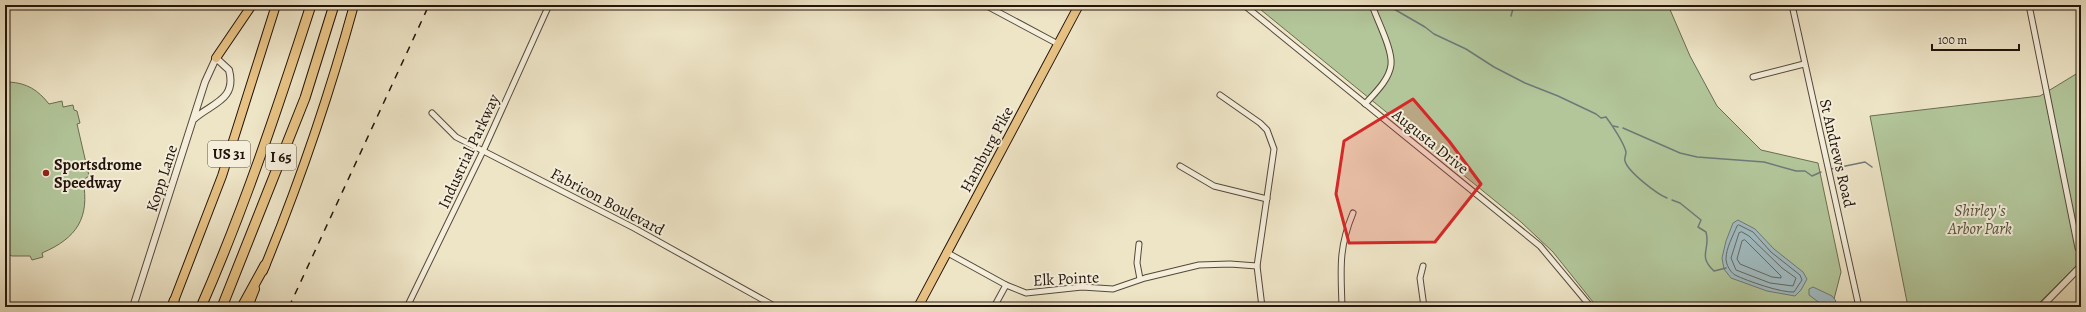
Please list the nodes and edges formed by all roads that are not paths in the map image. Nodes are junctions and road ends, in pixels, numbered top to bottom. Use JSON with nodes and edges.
{"nodes":[{"id":1,"x":252,"y":5,"type":"edge"},
{"id":2,"x":276,"y":5,"type":"edge"},
{"id":3,"x":311,"y":5,"type":"edge"},
{"id":4,"x":334,"y":5,"type":"edge"},
{"id":5,"x":354,"y":5,"type":"edge"},
{"id":6,"x":549,"y":5,"type":"edge"},
{"id":7,"x":985,"y":5,"type":"edge"},
{"id":8,"x":1079,"y":5,"type":"edge"},
{"id":9,"x":1244,"y":5,"type":"edge"},
{"id":10,"x":1372,"y":5,"type":"edge"},
{"id":11,"x":1792,"y":5,"type":"edge"},
{"id":12,"x":2029,"y":5,"type":"edge"},
{"id":13,"x":1058,"y":44,"type":"junction"},
{"id":14,"x":216,"y":58,"type":"junction"},
{"id":15,"x":1804,"y":64,"type":"junction"},
{"id":16,"x":1752,"y":77,"type":"dead end"},
{"id":17,"x":1220,"y":95,"type":"dead end"},
{"id":18,"x":1365,"y":104,"type":"junction"},
{"id":19,"x":432,"y":113,"type":"dead end"},
{"id":20,"x":194,"y":119,"type":"junction"},
{"id":21,"x":484,"y":150,"type":"junction"},
{"id":22,"x":1180,"y":166,"type":"dead end"},
{"id":23,"x":1267,"y":198,"type":"junction"},
{"id":24,"x":1353,"y":214,"type":"dead end"},
{"id":25,"x":1139,"y":244,"type":"dead end"},
{"id":26,"x":946,"y":252,"type":"junction"},
{"id":27,"x":2081,"y":252,"type":"edge"},
{"id":28,"x":265,"y":265,"type":"junction"},
{"id":29,"x":1257,"y":266,"type":"junction"},
{"id":30,"x":1423,"y":266,"type":"dead end"},
{"id":31,"x":2081,"y":266,"type":"edge"},
{"id":32,"x":1140,"y":279,"type":"junction"},
{"id":33,"x":1006,"y":285,"type":"junction"},
{"id":34,"x":173,"y":305,"type":"edge"},
{"id":35,"x":132,"y":307,"type":"edge"},
{"id":36,"x":201,"y":307,"type":"edge"},
{"id":37,"x":222,"y":307,"type":"edge"},
{"id":38,"x":242,"y":307,"type":"edge"},
{"id":39,"x":248,"y":307,"type":"edge"},
{"id":40,"x":407,"y":307,"type":"edge"},
{"id":41,"x":776,"y":307,"type":"edge"},
{"id":42,"x":918,"y":307,"type":"edge"},
{"id":43,"x":994,"y":307,"type":"edge"},
{"id":44,"x":1262,"y":307,"type":"edge"},
{"id":45,"x":1342,"y":307,"type":"edge"},
{"id":46,"x":1424,"y":307,"type":"edge"},
{"id":47,"x":1592,"y":307,"type":"edge"},
{"id":48,"x":1859,"y":307,"type":"edge"},
{"id":49,"x":2041,"y":307,"type":"edge"}],
"edges":[{"from":1,"to":14,"type":"main road"},
{"from":2,"to":34,"type":"main road","number":"US 31"},
{"from":3,"to":36,"type":"highway","number":"I 65"},
{"from":4,"to":37,"type":"highway","number":"I 65"},
{"from":5,"to":28,"type":"main road"},
{"from":6,"to":21,"type":"street","name":"Industrial Parkway"},
{"from":7,"to":13,"type":"street"},
{"from":8,"to":13,"type":"main road","name":"Hamburg Pike"},
{"from":9,"to":18,"type":"street","name":"Augusta Drive"},
{"from":10,"to":18,"type":"street"},
{"from":11,"to":15,"type":"street","name":"St Andrews Road"},
{"from":12,"to":27,"type":"street"},
{"from":13,"to":26,"type":"main road","name":"Hamburg Pike"},
{"from":14,"to":20,"type":"street","name":"Kopp Lane"},
{"from":14,"to":20,"type":"street"},
{"from":15,"to":16,"type":"street"},
{"from":15,"to":48,"type":"street","name":"St Andrews Road"},
{"from":17,"to":23,"type":"street"},
{"from":18,"to":47,"type":"street","name":"Augusta Drive"},
{"from":19,"to":21,"type":"street","name":"Fabricon Boulevard"},
{"from":20,"to":35,"type":"street","name":"Kopp Lane"},
{"from":21,"to":40,"type":"street","name":"Industrial Parkway"},
{"from":21,"to":41,"type":"street","name":"Fabricon Boulevard"},
{"from":22,"to":23,"type":"street"},
{"from":23,"to":29,"type":"street"},
{"from":24,"to":45,"type":"street"},
{"from":25,"to":32,"type":"street"},
{"from":26,"to":33,"type":"street","name":"Elk Pointe"},
{"from":26,"to":42,"type":"main road","name":"Hamburg Pike"},
{"from":28,"to":38,"type":"highway"},
{"from":28,"to":39,"type":"main road"},
{"from":29,"to":32,"type":"street","name":"Elk Pointe"},
{"from":29,"to":44,"type":"street"},
{"from":30,"to":46,"type":"street"},
{"from":31,"to":49,"type":"street"},
{"from":32,"to":33,"type":"street","name":"Elk Pointe"},
{"from":33,"to":43,"type":"street"}]}
